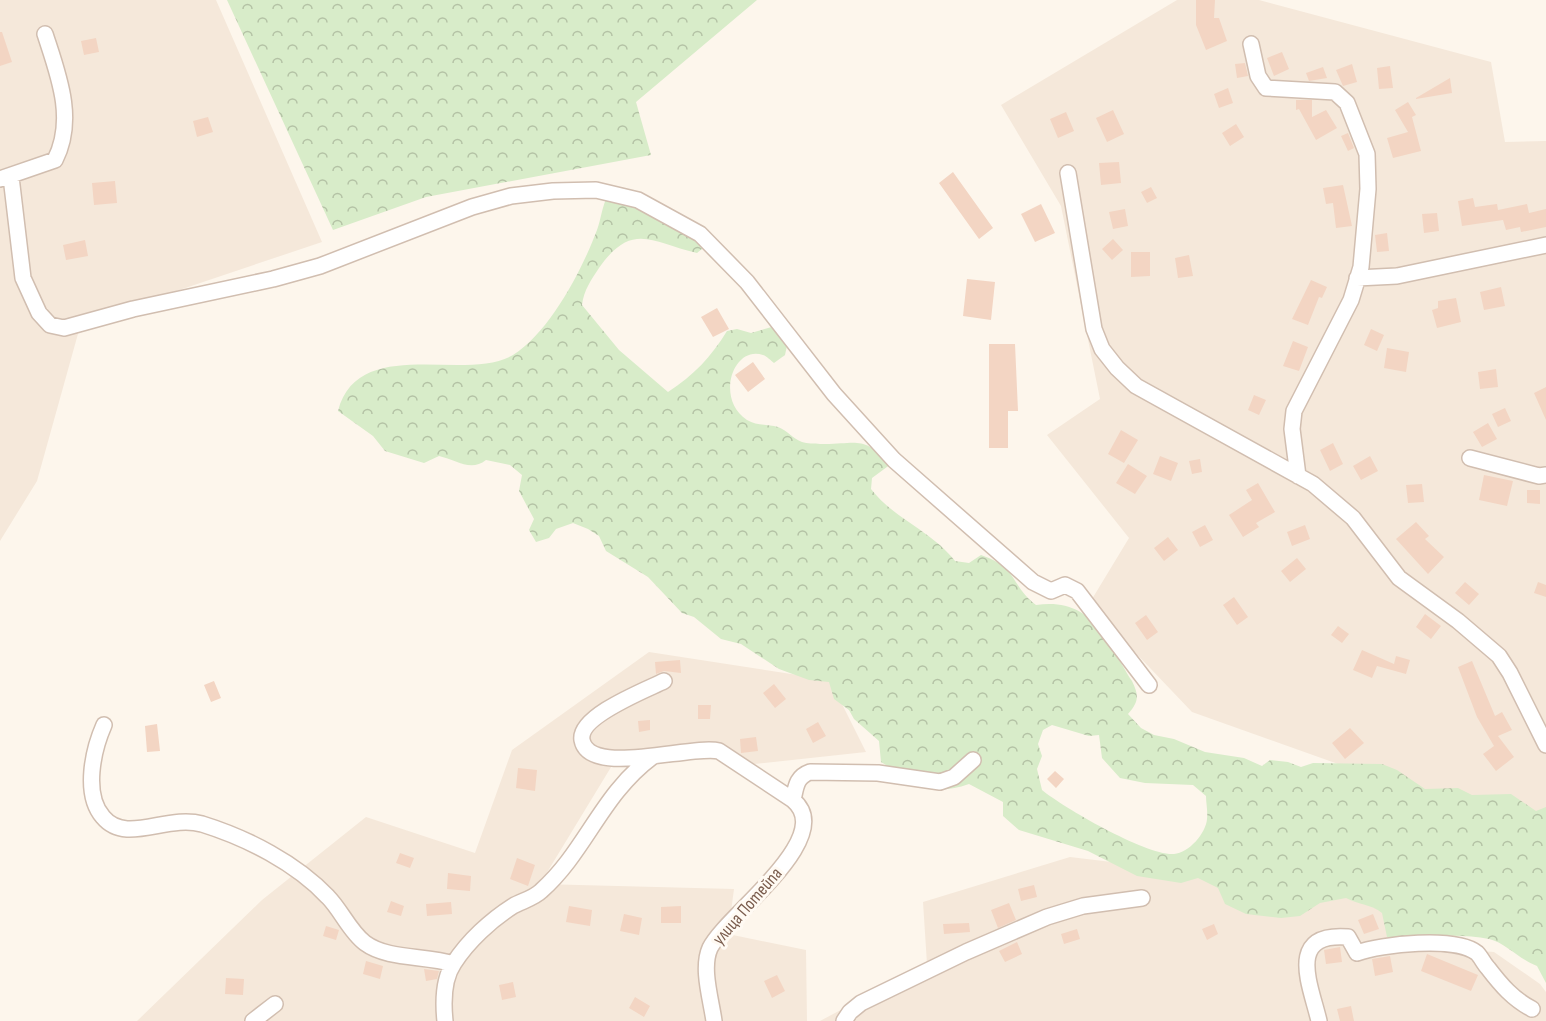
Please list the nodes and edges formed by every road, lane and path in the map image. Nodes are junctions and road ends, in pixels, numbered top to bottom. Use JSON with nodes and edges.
{"nodes":[{"id":1,"x":45,"y":34,"type":"dead end"},
{"id":2,"x":1251,"y":44,"type":"dead end"},
{"id":3,"x":1068,"y":173,"type":"dead end"},
{"id":4,"x":6,"y":178,"type":"edge"},
{"id":5,"x":1546,"y":245,"type":"edge"},
{"id":6,"x":1357,"y":278,"type":"junction"},
{"id":7,"x":1470,"y":458,"type":"dead end"},
{"id":8,"x":1546,"y":475,"type":"edge"},
{"id":9,"x":1298,"y":476,"type":"junction"},
{"id":10,"x":664,"y":681,"type":"dead end"},
{"id":11,"x":1149,"y":685,"type":"dead end"},
{"id":12,"x":104,"y":725,"type":"dead end"},
{"id":13,"x":1546,"y":745,"type":"edge"},
{"id":14,"x":652,"y":757,"type":"junction"},
{"id":15,"x":973,"y":760,"type":"dead end"},
{"id":16,"x":793,"y":800,"type":"junction"},
{"id":17,"x":1142,"y":898,"type":"dead end"},
{"id":18,"x":453,"y":964,"type":"junction"},
{"id":19,"x":275,"y":1004,"type":"dead end"},
{"id":20,"x":1532,"y":1009,"type":"dead end"},
{"id":21,"x":254,"y":1021,"type":"edge"},
{"id":22,"x":444,"y":1021,"type":"edge"},
{"id":23,"x":714,"y":1021,"type":"edge"},
{"id":24,"x":844,"y":1021,"type":"edge"},
{"id":25,"x":1319,"y":1021,"type":"edge"}],
"edges":[{"from":1,"to":4,"type":"street"},
{"from":2,"to":6,"type":"street"},
{"from":3,"to":9,"type":"street"},
{"from":4,"to":11,"type":"street"},
{"from":5,"to":6,"type":"street"},
{"from":6,"to":9,"type":"street"},
{"from":7,"to":8,"type":"street"},
{"from":9,"to":13,"type":"street"},
{"from":10,"to":14,"type":"street"},
{"from":12,"to":18,"type":"street"},
{"from":14,"to":16,"type":"street"},
{"from":14,"to":18,"type":"street"},
{"from":15,"to":16,"type":"street"},
{"from":16,"to":23,"type":"street","name":"улица Потейпа"},
{"from":17,"to":24,"type":"street"},
{"from":18,"to":22,"type":"street"},
{"from":19,"to":21,"type":"street"},
{"from":20,"to":25,"type":"street"}]}
